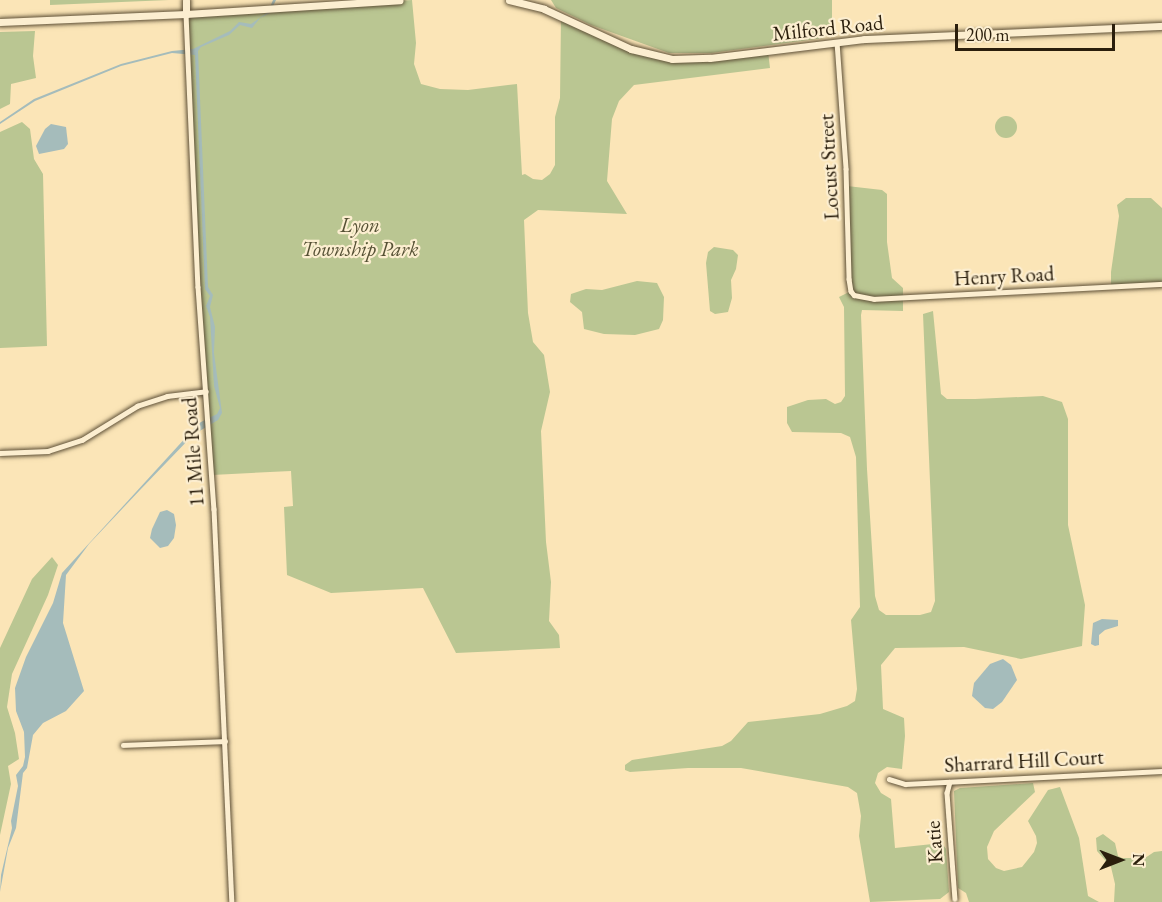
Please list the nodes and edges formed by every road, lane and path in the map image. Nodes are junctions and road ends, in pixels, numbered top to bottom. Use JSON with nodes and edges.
{"nodes":[{"id":1,"x":186,"y":0,"type":"edge"},
{"id":2,"x":400,"y":0,"type":"edge"},
{"id":3,"x":509,"y":0,"type":"edge"},
{"id":4,"x":186,"y":14,"type":"junction"},
{"id":5,"x":0,"y":22,"type":"edge"},
{"id":6,"x":1162,"y":26,"type":"edge"},
{"id":7,"x":837,"y":42,"type":"junction"},
{"id":8,"x":1162,"y":284,"type":"edge"},
{"id":9,"x":851,"y":291,"type":"joint"},
{"id":10,"x":206,"y":391,"type":"junction"},
{"id":11,"x":0,"y":453,"type":"edge"},
{"id":12,"x":225,"y":741,"type":"junction"},
{"id":13,"x":123,"y":745,"type":"dead end"},
{"id":14,"x":1162,"y":771,"type":"edge"},
{"id":15,"x":889,"y":779,"type":"dead end"},
{"id":16,"x":950,"y":782,"type":"junction"},
{"id":17,"x":955,"y":899,"type":"dead end"},
{"id":18,"x":232,"y":902,"type":"edge"}],
"edges":[{"from":1,"to":4,"type":"street","name":"11 Mile Road"},
{"from":2,"to":4,"type":"street"},
{"from":3,"to":7,"type":"street","name":"Milford Road"},
{"from":4,"to":5,"type":"street"},
{"from":4,"to":10,"type":"street","name":"11 Mile Road"},
{"from":6,"to":7,"type":"street","name":"Milford Road"},
{"from":7,"to":9,"type":"street","name":"Locust Street"},
{"from":8,"to":9,"type":"street","name":"Henry Road"},
{"from":10,"to":11,"type":"street"},
{"from":10,"to":12,"type":"street","name":"11 Mile Road"},
{"from":12,"to":13,"type":"street"},
{"from":12,"to":18,"type":"street","name":"11 Mile Road"},
{"from":14,"to":16,"type":"street","name":"Sharrard Hill Court"},
{"from":15,"to":16,"type":"street","name":"Sharrard Hill Court"},
{"from":16,"to":17,"type":"street","name":"Katie"}]}
